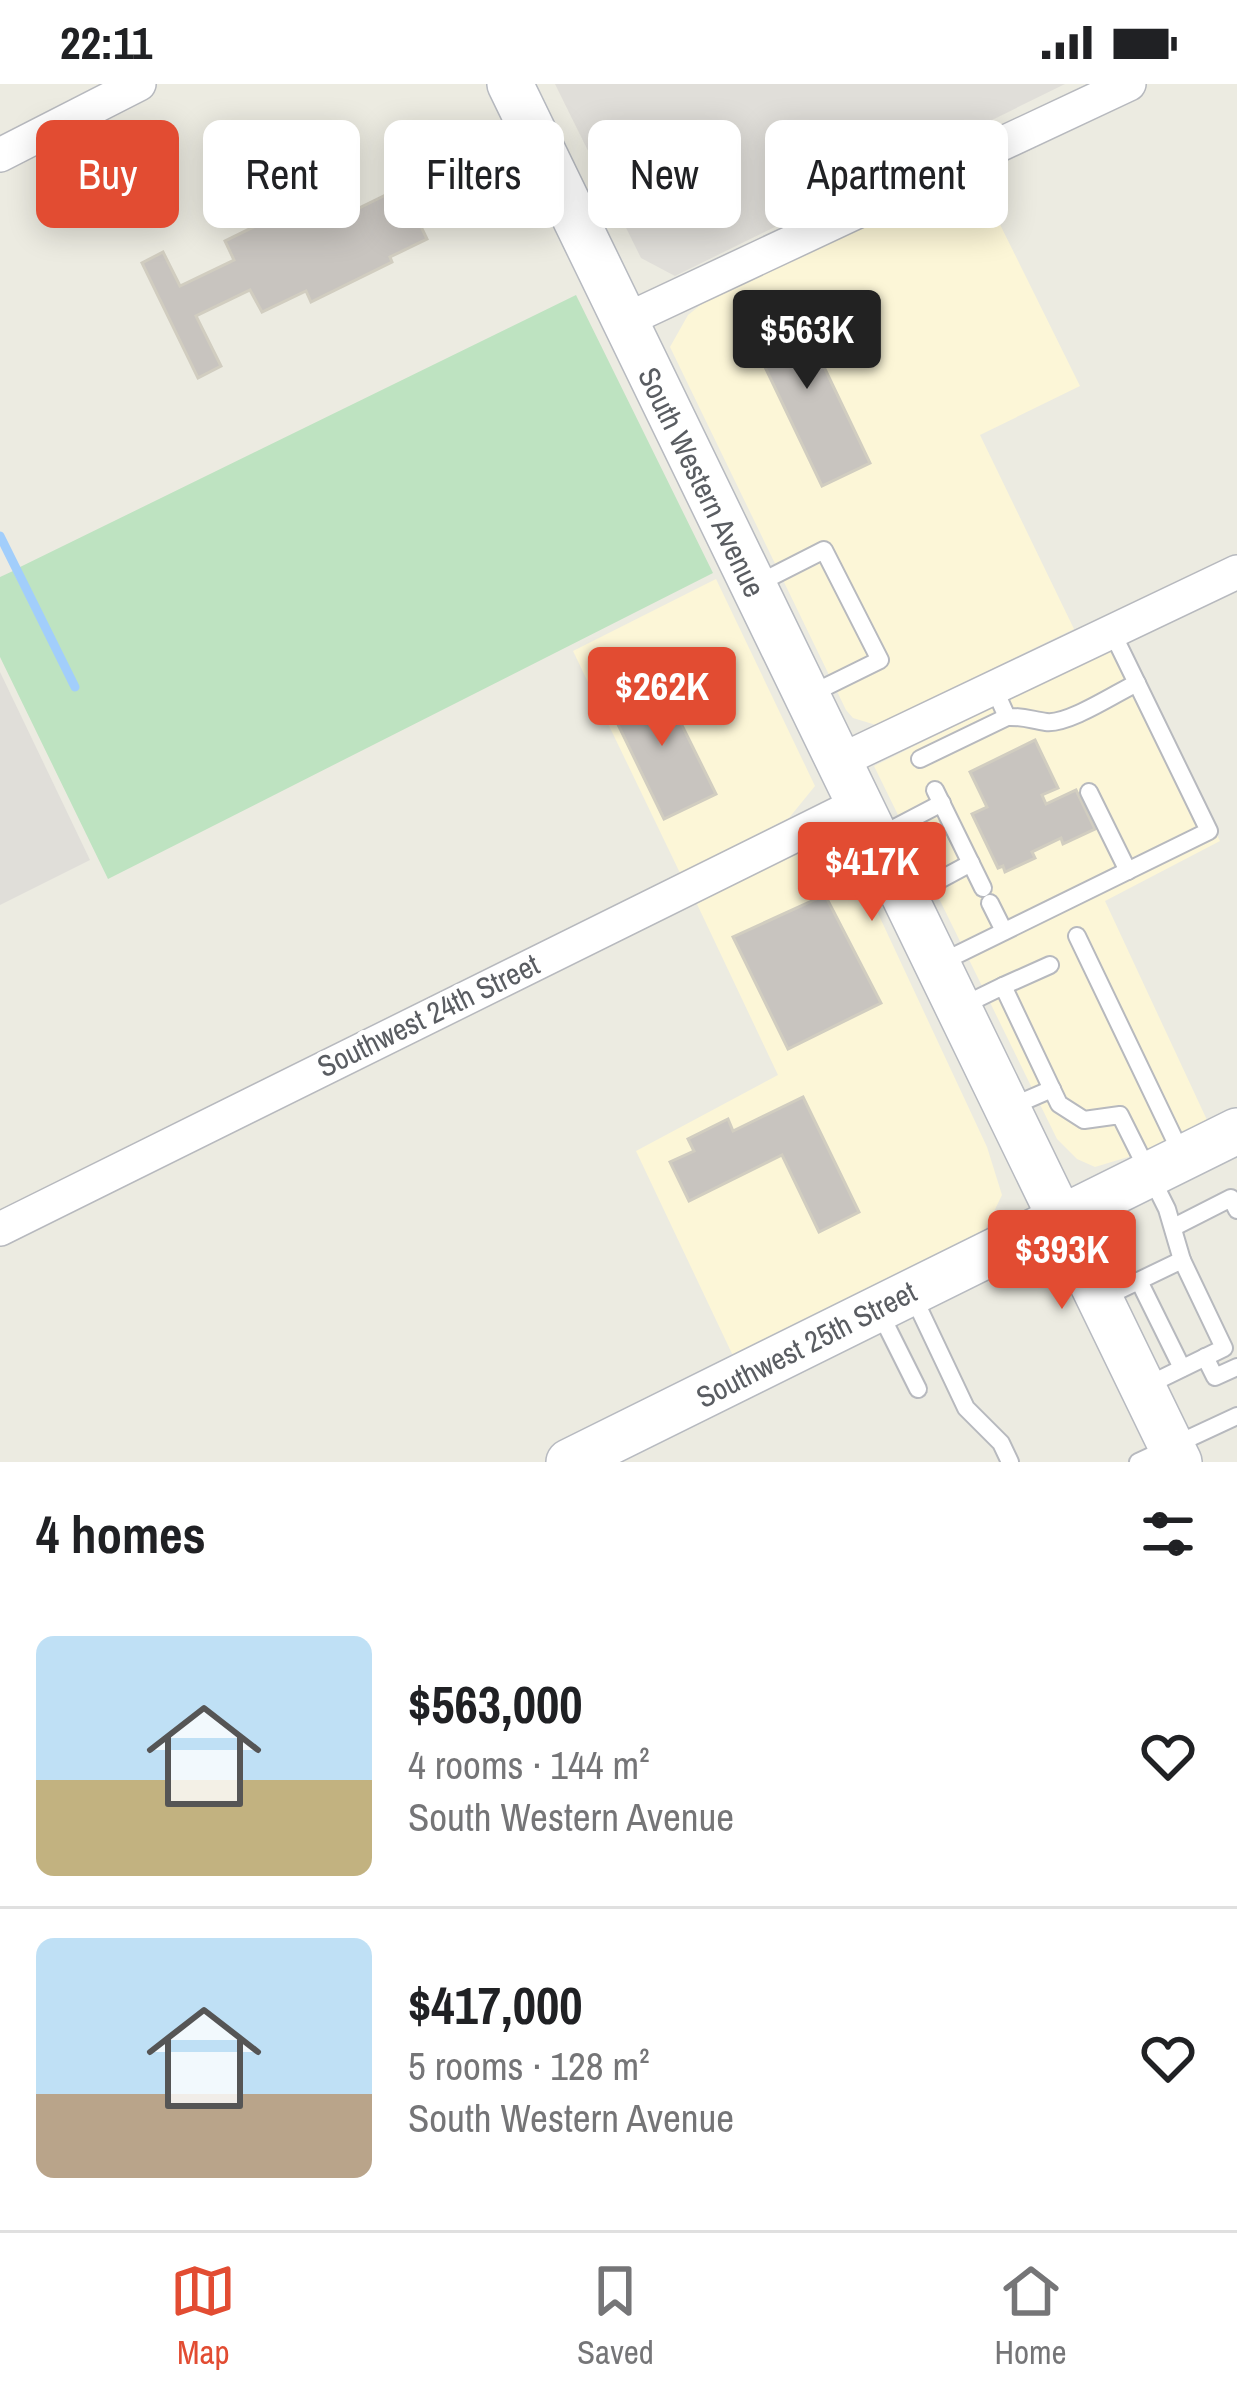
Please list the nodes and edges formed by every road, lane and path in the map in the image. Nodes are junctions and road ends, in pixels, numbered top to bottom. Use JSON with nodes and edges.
{"nodes":[{"id":1,"x":139,"y":84,"type":"edge"},
{"id":2,"x":510,"y":84,"type":"edge"},
{"id":3,"x":1129,"y":84,"type":"edge"},
{"id":4,"x":0,"y":155,"type":"edge"},
{"id":5,"x":624,"y":321,"type":"junction"},
{"id":6,"x":1237,"y":572,"type":"edge"},
{"id":7,"x":752,"y":586,"type":"junction"},
{"id":8,"x":1112,"y":632,"type":"junction"},
{"id":9,"x":1137,"y":682,"type":"junction"},
{"id":10,"x":806,"y":697,"type":"junction"},
{"id":11,"x":1000,"y":702,"type":"junction"},
{"id":12,"x":838,"y":762,"type":"junction"},
{"id":13,"x":926,"y":771,"type":"junction"},
{"id":14,"x":1089,"y":792,"type":"dead end"},
{"id":15,"x":867,"y":821,"type":"junction"},
{"id":16,"x":971,"y":863,"type":"junction"},
{"id":17,"x":1128,"y":871,"type":"junction"},
{"id":18,"x":905,"y":898,"type":"junction"},
{"id":19,"x":1004,"y":931,"type":"junction"},
{"id":20,"x":1077,"y":937,"type":"dead end"},
{"id":21,"x":937,"y":964,"type":"junction"},
{"id":22,"x":1050,"y":965,"type":"dead end"},
{"id":23,"x":1004,"y":986,"type":"junction"},
{"id":24,"x":958,"y":1007,"type":"junction"},
{"id":25,"x":1052,"y":1089,"type":"junction"},
{"id":26,"x":1008,"y":1108,"type":"junction"},
{"id":27,"x":1237,"y":1131,"type":"edge"},
{"id":28,"x":1166,"y":1166,"type":"junction"},
{"id":29,"x":1237,"y":1210,"type":"edge"},
{"id":30,"x":1060,"y":1217,"type":"junction"},
{"id":31,"x":1174,"y":1227,"type":"junction"},
{"id":32,"x":0,"y":1229,"type":"edge"},
{"id":33,"x":1182,"y":1260,"type":"junction"},
{"id":34,"x":1120,"y":1290,"type":"junction"},
{"id":35,"x":894,"y":1300,"type":"junction"},
{"id":36,"x":1205,"y":1357,"type":"junction"},
{"id":37,"x":1237,"y":1367,"type":"edge"},
{"id":38,"x":1162,"y":1378,"type":"junction"},
{"id":39,"x":918,"y":1389,"type":"dead end"},
{"id":40,"x":1237,"y":1416,"type":"edge"},
{"id":41,"x":1163,"y":1456,"type":"edge"},
{"id":42,"x":568,"y":1462,"type":"edge"},
{"id":43,"x":1010,"y":1462,"type":"edge"}],
"edges":[{"from":1,"to":4,"type":"street"},
{"from":2,"to":5,"type":"main road","name":"South Western Avenue"},
{"from":3,"to":5,"type":"street"},
{"from":5,"to":7,"type":"main road","name":"South Western Avenue"},
{"from":6,"to":8,"type":"street"},
{"from":7,"to":10,"type":"main road","name":"South Western Avenue"},
{"from":7,"to":10,"type":"lane"},
{"from":8,"to":9,"type":"lane"},
{"from":8,"to":11,"type":"street"},
{"from":9,"to":11,"type":"lane"},
{"from":9,"to":17,"type":"lane"},
{"from":10,"to":12,"type":"main road","name":"South Western Avenue"},
{"from":11,"to":13,"type":"street"},
{"from":12,"to":13,"type":"street"},
{"from":12,"to":15,"type":"main road","name":"South Western Avenue"},
{"from":13,"to":15,"type":"lane"},
{"from":13,"to":16,"type":"lane"},
{"from":14,"to":17,"type":"lane"},
{"from":15,"to":18,"type":"main road","name":"South Western Avenue"},
{"from":15,"to":32,"type":"street","name":"Southwest 24th Street"},
{"from":16,"to":18,"type":"lane"},
{"from":16,"to":19,"type":"lane"},
{"from":17,"to":19,"type":"lane"},
{"from":18,"to":21,"type":"main road","name":"South Western Avenue"},
{"from":19,"to":21,"type":"lane"},
{"from":20,"to":28,"type":"lane"},
{"from":21,"to":24,"type":"main road","name":"South Western Avenue"},
{"from":22,"to":23,"type":"lane"},
{"from":23,"to":24,"type":"lane"},
{"from":23,"to":25,"type":"lane"},
{"from":24,"to":26,"type":"main road","name":"South Western Avenue"},
{"from":25,"to":26,"type":"lane"},
{"from":25,"to":28,"type":"lane"},
{"from":26,"to":30,"type":"main road","name":"South Western Avenue"},
{"from":27,"to":28,"type":"main road","name":"Southwest 25th Street"},
{"from":28,"to":30,"type":"main road","name":"Southwest 25th Street"},
{"from":28,"to":31,"type":"lane"},
{"from":29,"to":31,"type":"lane"},
{"from":30,"to":34,"type":"main road","name":"South Western Avenue"},
{"from":30,"to":35,"type":"main road","name":"Southwest 25th Street"},
{"from":31,"to":33,"type":"lane"},
{"from":33,"to":34,"type":"lane"},
{"from":33,"to":36,"type":"lane"},
{"from":34,"to":38,"type":"main road","name":"South Western Avenue"},
{"from":35,"to":39,"type":"lane"},
{"from":35,"to":42,"type":"main road","name":"Southwest 25th Street"},
{"from":35,"to":43,"type":"lane"},
{"from":36,"to":37,"type":"lane"},
{"from":36,"to":38,"type":"lane"},
{"from":38,"to":41,"type":"main road","name":"South Western Avenue"},
{"from":40,"to":41,"type":"lane"}]}
